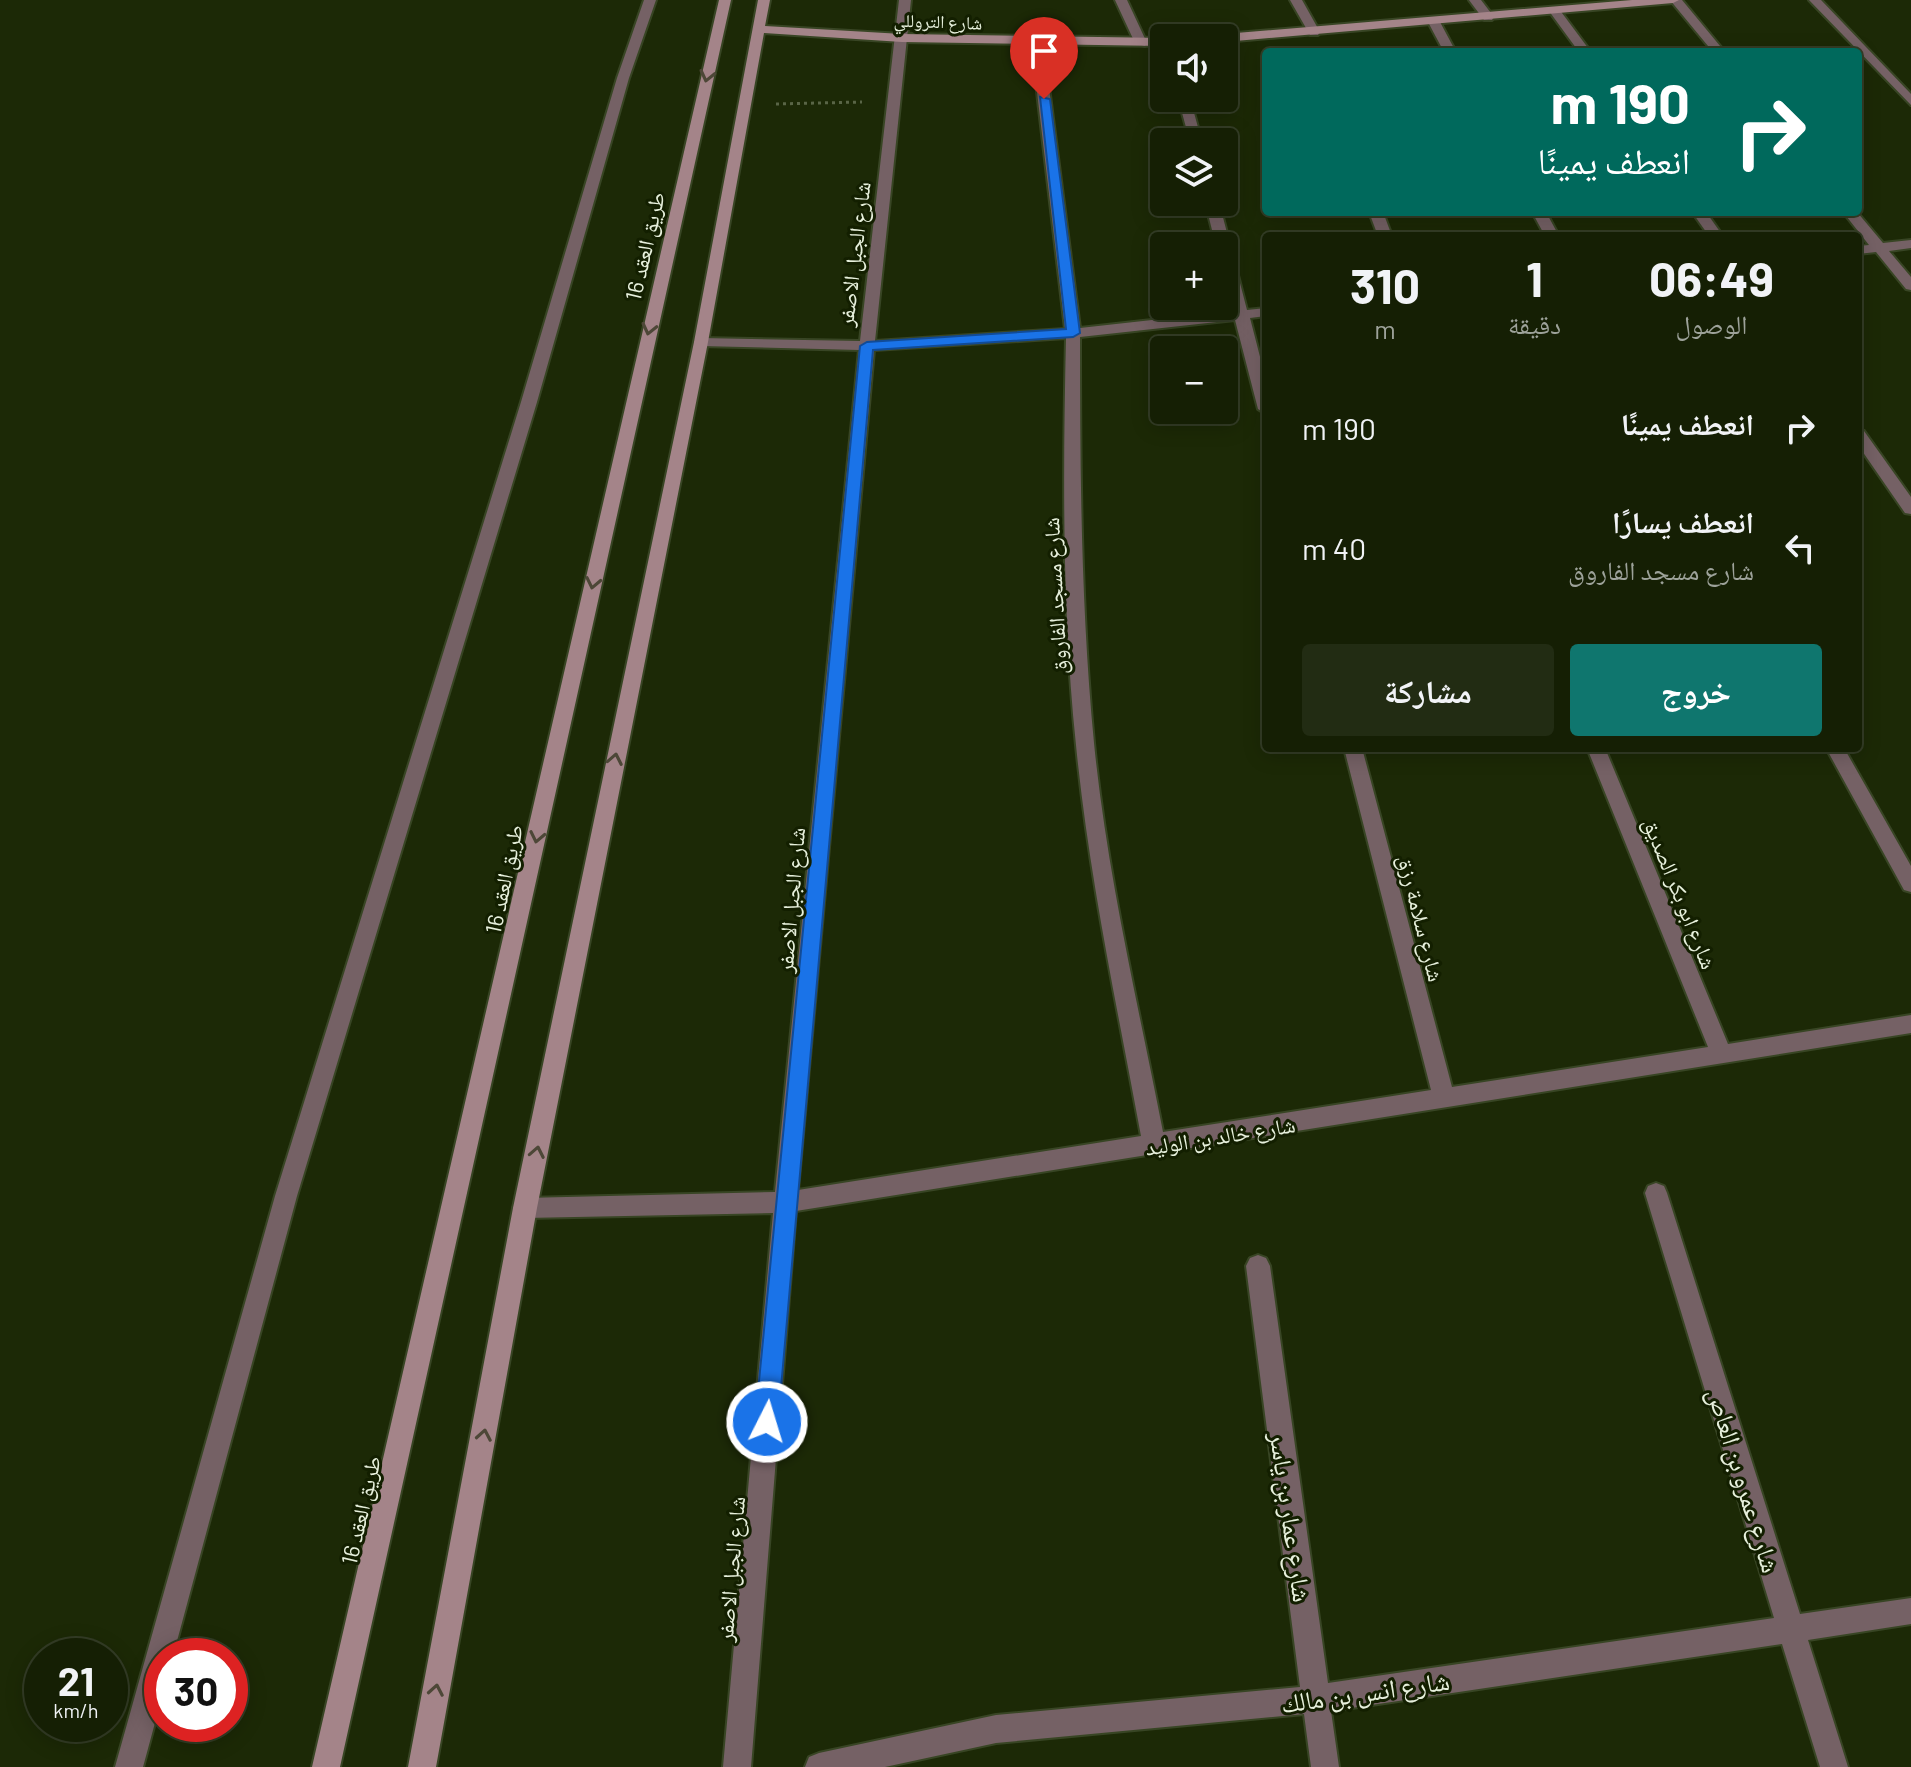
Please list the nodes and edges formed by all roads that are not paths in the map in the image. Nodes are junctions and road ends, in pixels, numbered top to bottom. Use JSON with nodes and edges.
{"nodes":[{"id":1,"x":650,"y":0,"type":"edge"},
{"id":2,"x":725,"y":0,"type":"edge"},
{"id":3,"x":764,"y":0,"type":"edge"},
{"id":4,"x":905,"y":0,"type":"edge"},
{"id":5,"x":1121,"y":0,"type":"edge"},
{"id":6,"x":1296,"y":0,"type":"edge"},
{"id":7,"x":1475,"y":0,"type":"edge"},
{"id":8,"x":1674,"y":0,"type":"edge"},
{"id":9,"x":1815,"y":0,"type":"edge"},
{"id":10,"x":1644,"y":1,"type":"edge"},
{"id":11,"x":1555,"y":11,"type":"junction"},
{"id":12,"x":1488,"y":17,"type":"junction"},
{"id":13,"x":1434,"y":22,"type":"junction"},
{"id":14,"x":759,"y":29,"type":"junction"},
{"id":15,"x":1307,"y":36,"type":"junction"},
{"id":16,"x":902,"y":38,"type":"junction"},
{"id":17,"x":1238,"y":38,"type":"edge"},
{"id":18,"x":1037,"y":41,"type":"junction"},
{"id":19,"x":1141,"y":43,"type":"junction"},
{"id":20,"x":1150,"y":43,"type":"edge"},
{"id":21,"x":1448,"y":48,"type":"edge"},
{"id":22,"x":1582,"y":48,"type":"edge"},
{"id":23,"x":1716,"y":48,"type":"edge"},
{"id":24,"x":1861,"y":48,"type":"edge"},
{"id":25,"x":1862,"y":49,"type":"edge"},
{"id":26,"x":1911,"y":101,"type":"edge"},
{"id":27,"x":1853,"y":216,"type":"edge"},
{"id":28,"x":1911,"y":244,"type":"edge"},
{"id":29,"x":1880,"y":248,"type":"junction"},
{"id":30,"x":1862,"y":250,"type":"edge"},
{"id":31,"x":1911,"y":286,"type":"edge"},
{"id":32,"x":1238,"y":300,"type":"edge"},
{"id":33,"x":1262,"y":312,"type":"edge"},
{"id":34,"x":1242,"y":315,"type":"junction"},
{"id":35,"x":1073,"y":333,"type":"junction"},
{"id":36,"x":701,"y":342,"type":"junction"},
{"id":37,"x":867,"y":346,"type":"junction"},
{"id":38,"x":1262,"y":393,"type":"edge"},
{"id":39,"x":1862,"y":440,"type":"edge"},
{"id":40,"x":1911,"y":509,"type":"edge"},
{"id":41,"x":1354,"y":752,"type":"edge"},
{"id":42,"x":1598,"y":752,"type":"edge"},
{"id":43,"x":1837,"y":752,"type":"edge"},
{"id":44,"x":1911,"y":884,"type":"edge"},
{"id":45,"x":1911,"y":1024,"type":"edge"},
{"id":46,"x":1722,"y":1056,"type":"junction"},
{"id":47,"x":1444,"y":1100,"type":"junction"},
{"id":48,"x":1154,"y":1145,"type":"junction"},
{"id":49,"x":1656,"y":1193,"type":"dead end"},
{"id":50,"x":785,"y":1202,"type":"junction"},
{"id":51,"x":525,"y":1208,"type":"junction"},
{"id":52,"x":1258,"y":1266,"type":"dead end"},
{"id":53,"x":1911,"y":1611,"type":"edge"},
{"id":54,"x":1791,"y":1629,"type":"junction"},
{"id":55,"x":1316,"y":1699,"type":"junction"},
{"id":56,"x":129,"y":1767,"type":"edge"},
{"id":57,"x":326,"y":1767,"type":"edge"},
{"id":58,"x":422,"y":1767,"type":"edge"},
{"id":59,"x":737,"y":1767,"type":"edge"},
{"id":60,"x":819,"y":1767,"type":"edge"},
{"id":61,"x":1325,"y":1767,"type":"edge"},
{"id":62,"x":1834,"y":1767,"type":"edge"}],
"edges":[{"from":1,"to":56,"type":"street"},
{"from":2,"to":57,"type":"street","name":"طريق العقد 16","one_way":true},
{"from":3,"to":14,"type":"street"},
{"from":4,"to":16,"type":"street","name":"شارع الجبل الاصفر"},
{"from":5,"to":19,"type":"street"},
{"from":6,"to":15,"type":"street"},
{"from":7,"to":12,"type":"street"},
{"from":8,"to":10,"type":"street"},
{"from":8,"to":23,"type":"street"},
{"from":9,"to":24,"type":"street"},
{"from":10,"to":11,"type":"street"},
{"from":11,"to":12,"type":"street"},
{"from":11,"to":22,"type":"street"},
{"from":12,"to":13,"type":"street"},
{"from":13,"to":15,"type":"street"},
{"from":13,"to":21,"type":"street"},
{"from":14,"to":16,"type":"street","name":"شارع التروللي"},
{"from":14,"to":36,"type":"street"},
{"from":15,"to":17,"type":"street"},
{"from":16,"to":18,"type":"street","name":"شارع التروللي"},
{"from":16,"to":37,"type":"street","name":"شارع الجبل الاصفر"},
{"from":18,"to":19,"type":"street","name":"شارع التروللي"},
{"from":18,"to":35,"type":"street","name":"شارع مسجد الفاروق"},
{"from":19,"to":20,"type":"street","name":"شارع التروللي"},
{"from":25,"to":26,"type":"street"},
{"from":27,"to":29,"type":"street"},
{"from":28,"to":29,"type":"street"},
{"from":29,"to":30,"type":"street"},
{"from":29,"to":31,"type":"street"},
{"from":32,"to":34,"type":"street"},
{"from":33,"to":34,"type":"street"},
{"from":34,"to":35,"type":"street"},
{"from":34,"to":38,"type":"street"},
{"from":35,"to":37,"type":"street"},
{"from":35,"to":48,"type":"street","name":"شارع مسجد الفاروق"},
{"from":36,"to":37,"type":"street"},
{"from":51,"to":36,"type":"street","one_way":true},
{"from":37,"to":50,"type":"street","name":"شارع الجبل الاصفر"},
{"from":39,"to":40,"type":"street"},
{"from":41,"to":47,"type":"street","name":"شارع سلامة رزق"},
{"from":42,"to":46,"type":"street","name":"شارع ابو بكر الصديق"},
{"from":43,"to":44,"type":"street"},
{"from":45,"to":46,"type":"street","name":"شارع خالد بن الوليد"},
{"from":46,"to":47,"type":"street","name":"شارع خالد بن الوليد"},
{"from":47,"to":48,"type":"street","name":"شارع خالد بن الوليد"},
{"from":48,"to":50,"type":"street","name":"شارع خالد بن الوليد"},
{"from":49,"to":54,"type":"street","name":"شارع عمرو بن العاص"},
{"from":50,"to":51,"type":"street","name":"شارع خالد بن الوليد"},
{"from":50,"to":59,"type":"street","name":"شارع الجبل الاصفر"},
{"from":58,"to":51,"type":"street","one_way":true},
{"from":52,"to":55,"type":"street","name":"شارع عمار بن ياسر"},
{"from":53,"to":54,"type":"street","name":"شارع انس بن مالك"},
{"from":54,"to":55,"type":"street","name":"شارع انس بن مالك"},
{"from":54,"to":62,"type":"street","name":"شارع عمرو بن العاص"},
{"from":55,"to":60,"type":"street","name":"شارع انس بن مالك"},
{"from":55,"to":61,"type":"street","name":"شارع عمار بن ياسر"}]}
